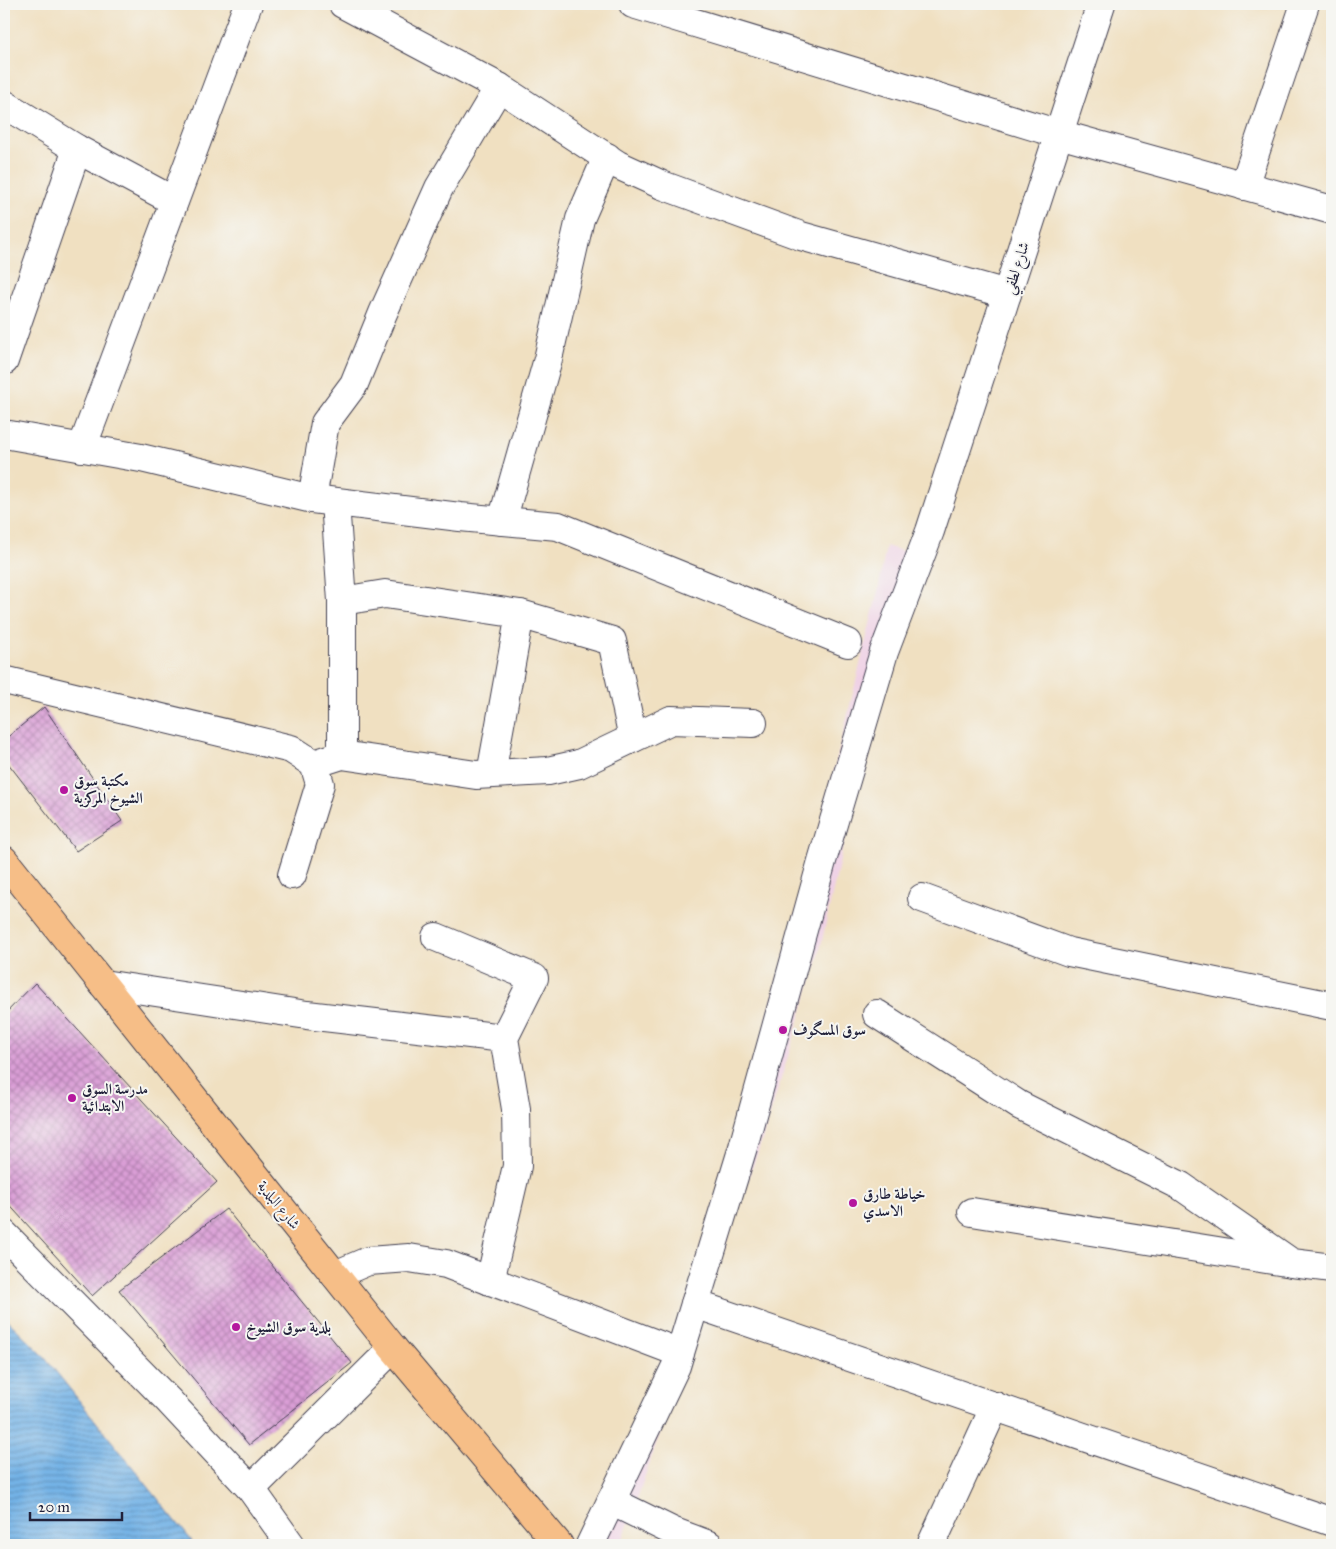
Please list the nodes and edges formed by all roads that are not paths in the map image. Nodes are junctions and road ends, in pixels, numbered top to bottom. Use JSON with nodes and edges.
{"nodes":[{"id":1,"x":248,"y":4,"type":"edge"},
{"id":2,"x":343,"y":4,"type":"edge"},
{"id":3,"x":633,"y":4,"type":"edge"},
{"id":4,"x":1101,"y":4,"type":"edge"},
{"id":5,"x":1305,"y":4,"type":"edge"},
{"id":6,"x":694,"y":13,"type":"edge"},
{"id":7,"x":499,"y":87,"type":"junction"},
{"id":8,"x":4,"y":104,"type":"edge"},
{"id":9,"x":1060,"y":134,"type":"junction"},
{"id":10,"x":77,"y":149,"type":"junction"},
{"id":11,"x":606,"y":157,"type":"junction"},
{"id":12,"x":1244,"y":186,"type":"junction"},
{"id":13,"x":174,"y":200,"type":"junction"},
{"id":14,"x":1332,"y":210,"type":"edge"},
{"id":15,"x":1007,"y":294,"type":"junction"},
{"id":16,"x":4,"y":361,"type":"edge"},
{"id":17,"x":4,"y":434,"type":"edge"},
{"id":18,"x":82,"y":448,"type":"junction"},
{"id":19,"x":324,"y":500,"type":"junction"},
{"id":20,"x":502,"y":521,"type":"junction"},
{"id":21,"x":342,"y":601,"type":"junction"},
{"id":22,"x":520,"y":614,"type":"junction"},
{"id":23,"x":848,"y":643,"type":"dead end"},
{"id":24,"x":4,"y":680,"type":"edge"},
{"id":25,"x":752,"y":723,"type":"dead end"},
{"id":26,"x":633,"y":738,"type":"junction"},
{"id":27,"x":342,"y":755,"type":"junction"},
{"id":28,"x":314,"y":764,"type":"junction"},
{"id":29,"x":491,"y":774,"type":"junction"},
{"id":30,"x":4,"y":860,"type":"edge"},
{"id":31,"x":292,"y":875,"type":"dead end"},
{"id":32,"x":922,"y":898,"type":"dead end"},
{"id":33,"x":436,"y":936,"type":"dead end"},
{"id":34,"x":103,"y":984,"type":"junction"},
{"id":35,"x":1332,"y":1006,"type":"edge"},
{"id":36,"x":876,"y":1014,"type":"dead end"},
{"id":37,"x":504,"y":1038,"type":"junction"},
{"id":38,"x":972,"y":1212,"type":"dead end"},
{"id":39,"x":4,"y":1234,"type":"edge"},
{"id":40,"x":1292,"y":1264,"type":"junction"},
{"id":41,"x":1332,"y":1268,"type":"edge"},
{"id":42,"x":335,"y":1275,"type":"junction"},
{"id":43,"x":490,"y":1281,"type":"junction"},
{"id":44,"x":695,"y":1304,"type":"junction"},
{"id":45,"x":393,"y":1348,"type":"junction"},
{"id":46,"x":680,"y":1354,"type":"junction"},
{"id":47,"x":995,"y":1406,"type":"junction"},
{"id":48,"x":251,"y":1489,"type":"junction"},
{"id":49,"x":611,"y":1501,"type":"junction"},
{"id":50,"x":1332,"y":1522,"type":"edge"},
{"id":51,"x":290,"y":1545,"type":"edge"},
{"id":52,"x":559,"y":1545,"type":"edge"},
{"id":53,"x":590,"y":1545,"type":"edge"},
{"id":54,"x":709,"y":1545,"type":"edge"},
{"id":55,"x":931,"y":1545,"type":"edge"}],
"edges":[{"from":1,"to":13,"type":"street"},
{"from":2,"to":7,"type":"street"},
{"from":3,"to":6,"type":"street"},
{"from":4,"to":9,"type":"street","name":"شارع لطفي"},
{"from":5,"to":12,"type":"street"},
{"from":6,"to":9,"type":"street"},
{"from":7,"to":11,"type":"street"},
{"from":7,"to":19,"type":"street"},
{"from":8,"to":10,"type":"street"},
{"from":9,"to":12,"type":"street"},
{"from":9,"to":15,"type":"street","name":"شارع لطفي"},
{"from":10,"to":13,"type":"street"},
{"from":10,"to":16,"type":"street"},
{"from":11,"to":15,"type":"street"},
{"from":11,"to":20,"type":"street"},
{"from":12,"to":14,"type":"street"},
{"from":13,"to":18,"type":"street"},
{"from":15,"to":44,"type":"street","name":"شارع لطفي"},
{"from":17,"to":18,"type":"street"},
{"from":18,"to":19,"type":"street"},
{"from":19,"to":20,"type":"street"},
{"from":19,"to":21,"type":"street"},
{"from":20,"to":23,"type":"street"},
{"from":21,"to":22,"type":"street"},
{"from":21,"to":27,"type":"street"},
{"from":22,"to":26,"type":"street"},
{"from":22,"to":29,"type":"street"},
{"from":24,"to":28,"type":"street"},
{"from":25,"to":26,"type":"street"},
{"from":26,"to":29,"type":"street"},
{"from":27,"to":28,"type":"street"},
{"from":27,"to":29,"type":"street"},
{"from":28,"to":31,"type":"street"},
{"from":30,"to":34,"type":"main road","name":"شارع البلدية"},
{"from":32,"to":35,"type":"street"},
{"from":33,"to":37,"type":"street"},
{"from":34,"to":37,"type":"street"},
{"from":34,"to":42,"type":"main road","name":"شارع البلدية"},
{"from":36,"to":40,"type":"street"},
{"from":37,"to":43,"type":"street"},
{"from":38,"to":40,"type":"street"},
{"from":39,"to":48,"type":"street"},
{"from":40,"to":41,"type":"street"},
{"from":42,"to":43,"type":"street"},
{"from":42,"to":45,"type":"main road","name":"شارع البلدية"},
{"from":43,"to":46,"type":"street"},
{"from":44,"to":46,"type":"street","name":"شارع لطفي"},
{"from":44,"to":47,"type":"street"},
{"from":45,"to":48,"type":"street"},
{"from":45,"to":52,"type":"main road","name":"شارع البلدية"},
{"from":46,"to":49,"type":"street","name":"شارع لطفي"},
{"from":47,"to":50,"type":"street"},
{"from":47,"to":55,"type":"street"},
{"from":48,"to":51,"type":"street"},
{"from":49,"to":53,"type":"street","name":"شارع لطفي"},
{"from":49,"to":54,"type":"street"}]}
